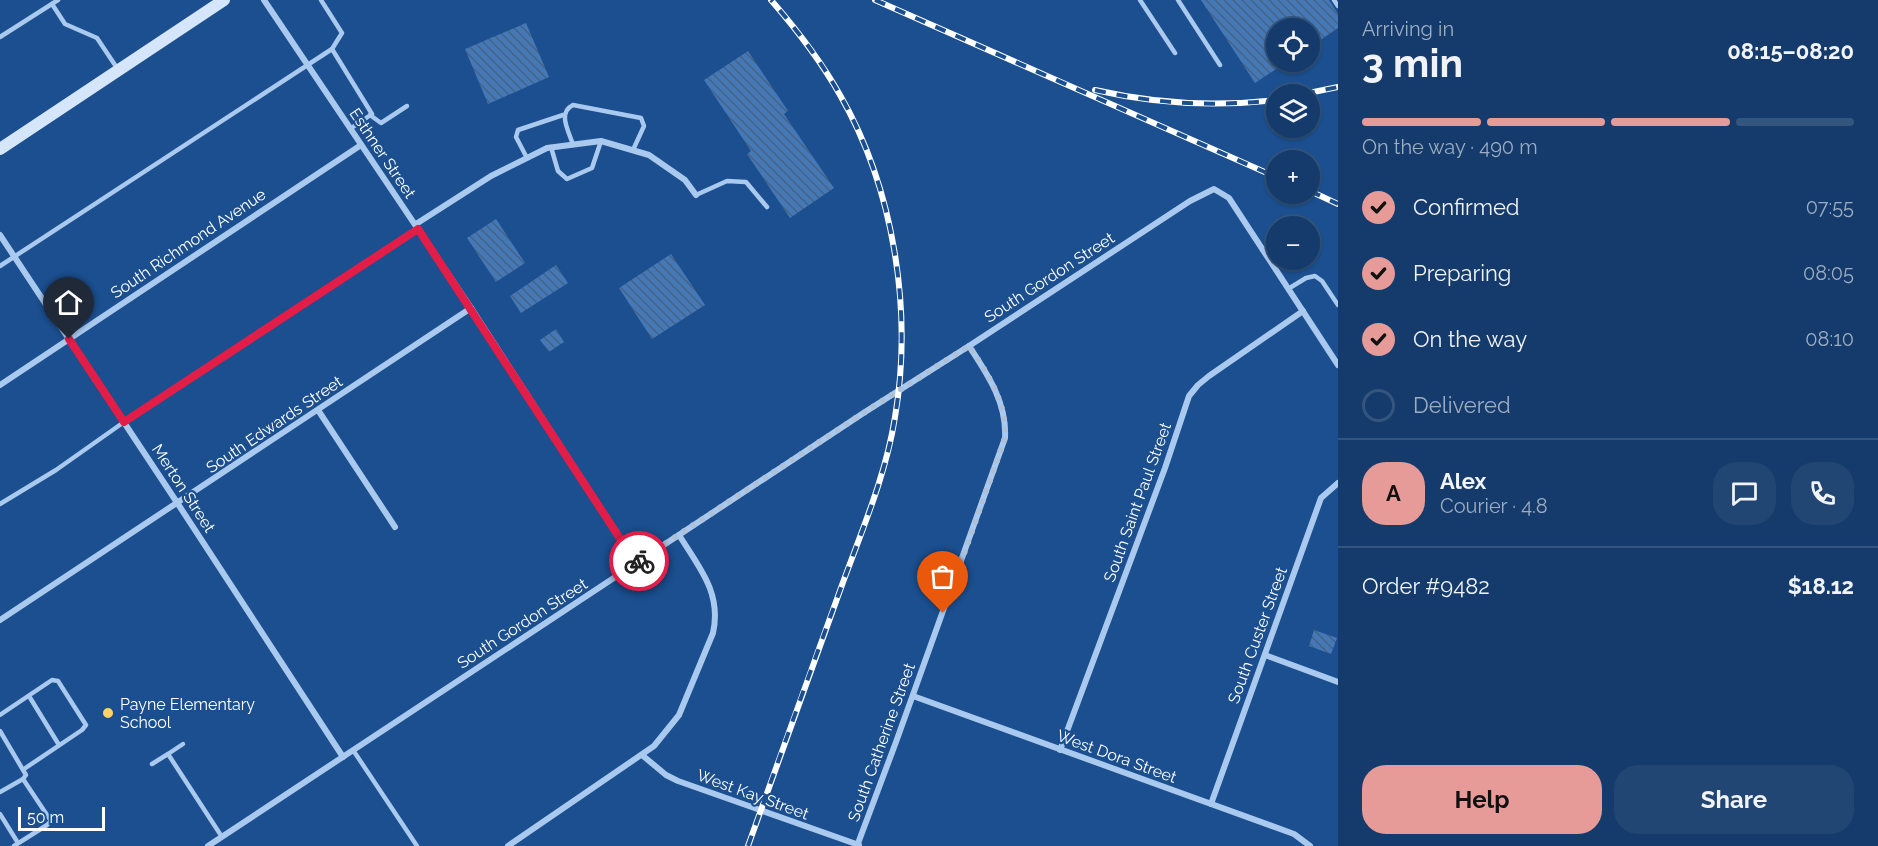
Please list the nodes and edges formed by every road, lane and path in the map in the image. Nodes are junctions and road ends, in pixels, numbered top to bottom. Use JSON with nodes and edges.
{"nodes":[{"id":1,"x":58,"y":0,"type":"edge"},
{"id":2,"x":224,"y":0,"type":"edge"},
{"id":3,"x":264,"y":0,"type":"edge"},
{"id":4,"x":321,"y":0,"type":"edge"},
{"id":5,"x":1140,"y":0,"type":"edge"},
{"id":6,"x":1178,"y":0,"type":"edge"},
{"id":7,"x":1334,"y":0,"type":"edge"},
{"id":8,"x":52,"y":4,"type":"junction"},
{"id":9,"x":1338,"y":6,"type":"edge"},
{"id":10,"x":0,"y":37,"type":"edge"},
{"id":11,"x":332,"y":49,"type":"junction"},
{"id":12,"x":1175,"y":53,"type":"dead end"},
{"id":13,"x":308,"y":65,"type":"junction"},
{"id":14,"x":1220,"y":65,"type":"dead end"},
{"id":15,"x":119,"y":70,"type":"junction"},
{"id":16,"x":407,"y":106,"type":"dead end"},
{"id":17,"x":370,"y":115,"type":"junction"},
{"id":18,"x":563,"y":115,"type":"junction"},
{"id":19,"x":350,"y":129,"type":"junction"},
{"id":20,"x":601,"y":141,"type":"junction"},
{"id":21,"x":361,"y":145,"type":"junction"},
{"id":22,"x":573,"y":145,"type":"junction"},
{"id":23,"x":551,"y":147,"type":"junction"},
{"id":24,"x":0,"y":149,"type":"edge"},
{"id":25,"x":633,"y":150,"type":"junction"},
{"id":26,"x":527,"y":158,"type":"junction"},
{"id":27,"x":696,"y":195,"type":"joint"},
{"id":28,"x":767,"y":207,"type":"dead end"},
{"id":29,"x":417,"y":226,"type":"junction"},
{"id":30,"x":0,"y":235,"type":"edge"},
{"id":31,"x":14,"y":257,"type":"junction"},
{"id":32,"x":0,"y":266,"type":"edge"},
{"id":33,"x":1288,"y":289,"type":"junction"},
{"id":34,"x":1338,"y":305,"type":"edge"},
{"id":35,"x":471,"y":308,"type":"junction"},
{"id":36,"x":1303,"y":311,"type":"junction"},
{"id":37,"x":69,"y":339,"type":"junction"},
{"id":38,"x":969,"y":346,"type":"junction"},
{"id":39,"x":1338,"y":365,"type":"edge"},
{"id":40,"x":0,"y":385,"type":"edge"},
{"id":41,"x":318,"y":410,"type":"junction"},
{"id":42,"x":124,"y":422,"type":"junction"},
{"id":43,"x":1338,"y":483,"type":"edge"},
{"id":44,"x":0,"y":504,"type":"edge"},
{"id":45,"x":178,"y":504,"type":"junction"},
{"id":46,"x":395,"y":527,"type":"dead end"},
{"id":47,"x":679,"y":535,"type":"junction"},
{"id":48,"x":636,"y":563,"type":"junction"},
{"id":49,"x":0,"y":620,"type":"edge"},
{"id":50,"x":1265,"y":655,"type":"junction"},
{"id":51,"x":1338,"y":682,"type":"edge"},
{"id":52,"x":29,"y":696,"type":"junction"},
{"id":53,"x":913,"y":696,"type":"junction"},
{"id":54,"x":0,"y":715,"type":"edge"},
{"id":55,"x":0,"y":731,"type":"edge"},
{"id":56,"x":183,"y":744,"type":"dead end"},
{"id":57,"x":59,"y":745,"type":"junction"},
{"id":58,"x":353,"y":750,"type":"junction"},
{"id":59,"x":1060,"y":750,"type":"junction"},
{"id":60,"x":168,"y":754,"type":"junction"},
{"id":61,"x":642,"y":755,"type":"junction"},
{"id":62,"x":343,"y":757,"type":"junction"},
{"id":63,"x":152,"y":764,"type":"dead end"},
{"id":64,"x":24,"y":769,"type":"junction"},
{"id":65,"x":23,"y":779,"type":"junction"},
{"id":66,"x":0,"y":792,"type":"edge"},
{"id":67,"x":1211,"y":804,"type":"junction"},
{"id":68,"x":0,"y":814,"type":"edge"},
{"id":69,"x":222,"y":837,"type":"junction"},
{"id":70,"x":16,"y":845,"type":"edge"},
{"id":71,"x":208,"y":846,"type":"edge"},
{"id":72,"x":417,"y":846,"type":"edge"},
{"id":73,"x":508,"y":846,"type":"edge"},
{"id":74,"x":858,"y":846,"type":"edge"},
{"id":75,"x":1310,"y":846,"type":"edge"}],
"edges":[{"from":1,"to":8,"type":"lane"},
{"from":2,"to":15,"type":"main road"},
{"from":3,"to":13,"type":"street","name":"Esthner Street"},
{"from":4,"to":11,"type":"lane"},
{"from":5,"to":12,"type":"lane"},
{"from":6,"to":14,"type":"lane"},
{"from":7,"to":9,"type":"lane"},
{"from":8,"to":10,"type":"lane"},
{"from":8,"to":15,"type":"lane"},
{"from":11,"to":13,"type":"lane"},
{"from":11,"to":17,"type":"lane"},
{"from":13,"to":19,"type":"street","name":"Esthner Street"},
{"from":13,"to":31,"type":"lane"},
{"from":15,"to":24,"type":"main road"},
{"from":16,"to":17,"type":"lane"},
{"from":17,"to":19,"type":"lane"},
{"from":18,"to":22,"type":"lane"},
{"from":18,"to":25,"type":"lane"},
{"from":18,"to":26,"type":"lane"},
{"from":19,"to":21,"type":"street","name":"Esthner Street"},
{"from":20,"to":22,"type":"street"},
{"from":20,"to":23,"type":"lane"},
{"from":20,"to":25,"type":"street"},
{"from":21,"to":29,"type":"street","name":"Esthner Street"},
{"from":21,"to":37,"type":"street","name":"South Richmond Avenue"},
{"from":22,"to":23,"type":"street"},
{"from":23,"to":26,"type":"street"},
{"from":25,"to":27,"type":"street"},
{"from":26,"to":29,"type":"street"},
{"from":27,"to":28,"type":"lane"},
{"from":29,"to":35,"type":"street","name":"Esthner Street"},
{"from":29,"to":42,"type":"lane"},
{"from":30,"to":31,"type":"street","name":"Merton Street"},
{"from":31,"to":32,"type":"lane"},
{"from":31,"to":37,"type":"street","name":"Merton Street"},
{"from":33,"to":34,"type":"lane"},
{"from":33,"to":36,"type":"street"},
{"from":33,"to":38,"type":"street","name":"South Gordon Street"},
{"from":35,"to":41,"type":"street","name":"South Edwards Street"},
{"from":35,"to":48,"type":"street","name":"Esthner Street"},
{"from":36,"to":39,"type":"street"},
{"from":36,"to":59,"type":"street","name":"South Saint Paul Street"},
{"from":37,"to":40,"type":"street","name":"South Richmond Avenue"},
{"from":37,"to":42,"type":"street","name":"Merton Street"},
{"from":38,"to":47,"type":"street","name":"South Gordon Street"},
{"from":38,"to":53,"type":"street","name":"South Catherine Street"},
{"from":41,"to":45,"type":"street","name":"South Edwards Street"},
{"from":41,"to":46,"type":"street"},
{"from":42,"to":44,"type":"lane"},
{"from":42,"to":45,"type":"street","name":"Merton Street"},
{"from":43,"to":50,"type":"street","name":"South Custer Street"},
{"from":45,"to":49,"type":"street","name":"South Edwards Street"},
{"from":45,"to":62,"type":"street","name":"Merton Street"},
{"from":47,"to":48,"type":"street","name":"South Gordon Street"},
{"from":47,"to":61,"type":"street"},
{"from":48,"to":58,"type":"street","name":"South Gordon Street"},
{"from":50,"to":51,"type":"street"},
{"from":50,"to":67,"type":"street","name":"South Custer Street"},
{"from":52,"to":54,"type":"lane"},
{"from":52,"to":57,"type":"lane"},
{"from":52,"to":57,"type":"lane"},
{"from":53,"to":59,"type":"street","name":"West Dora Street"},
{"from":53,"to":74,"type":"street","name":"South Catherine Street"},
{"from":55,"to":64,"type":"lane"},
{"from":56,"to":60,"type":"lane"},
{"from":57,"to":64,"type":"lane"},
{"from":58,"to":62,"type":"street","name":"South Gordon Street"},
{"from":58,"to":72,"type":"lane"},
{"from":59,"to":67,"type":"street","name":"West Dora Street"},
{"from":60,"to":63,"type":"lane"},
{"from":60,"to":69,"type":"lane"},
{"from":61,"to":73,"type":"street"},
{"from":61,"to":74,"type":"street","name":"West Kay Street"},
{"from":62,"to":69,"type":"street","name":"South Gordon Street"},
{"from":64,"to":65,"type":"lane"},
{"from":65,"to":66,"type":"lane"},
{"from":65,"to":70,"type":"lane"},
{"from":67,"to":75,"type":"street","name":"West Dora Street"},
{"from":68,"to":70,"type":"lane"},
{"from":69,"to":71,"type":"street","name":"South Gordon Street"}]}
